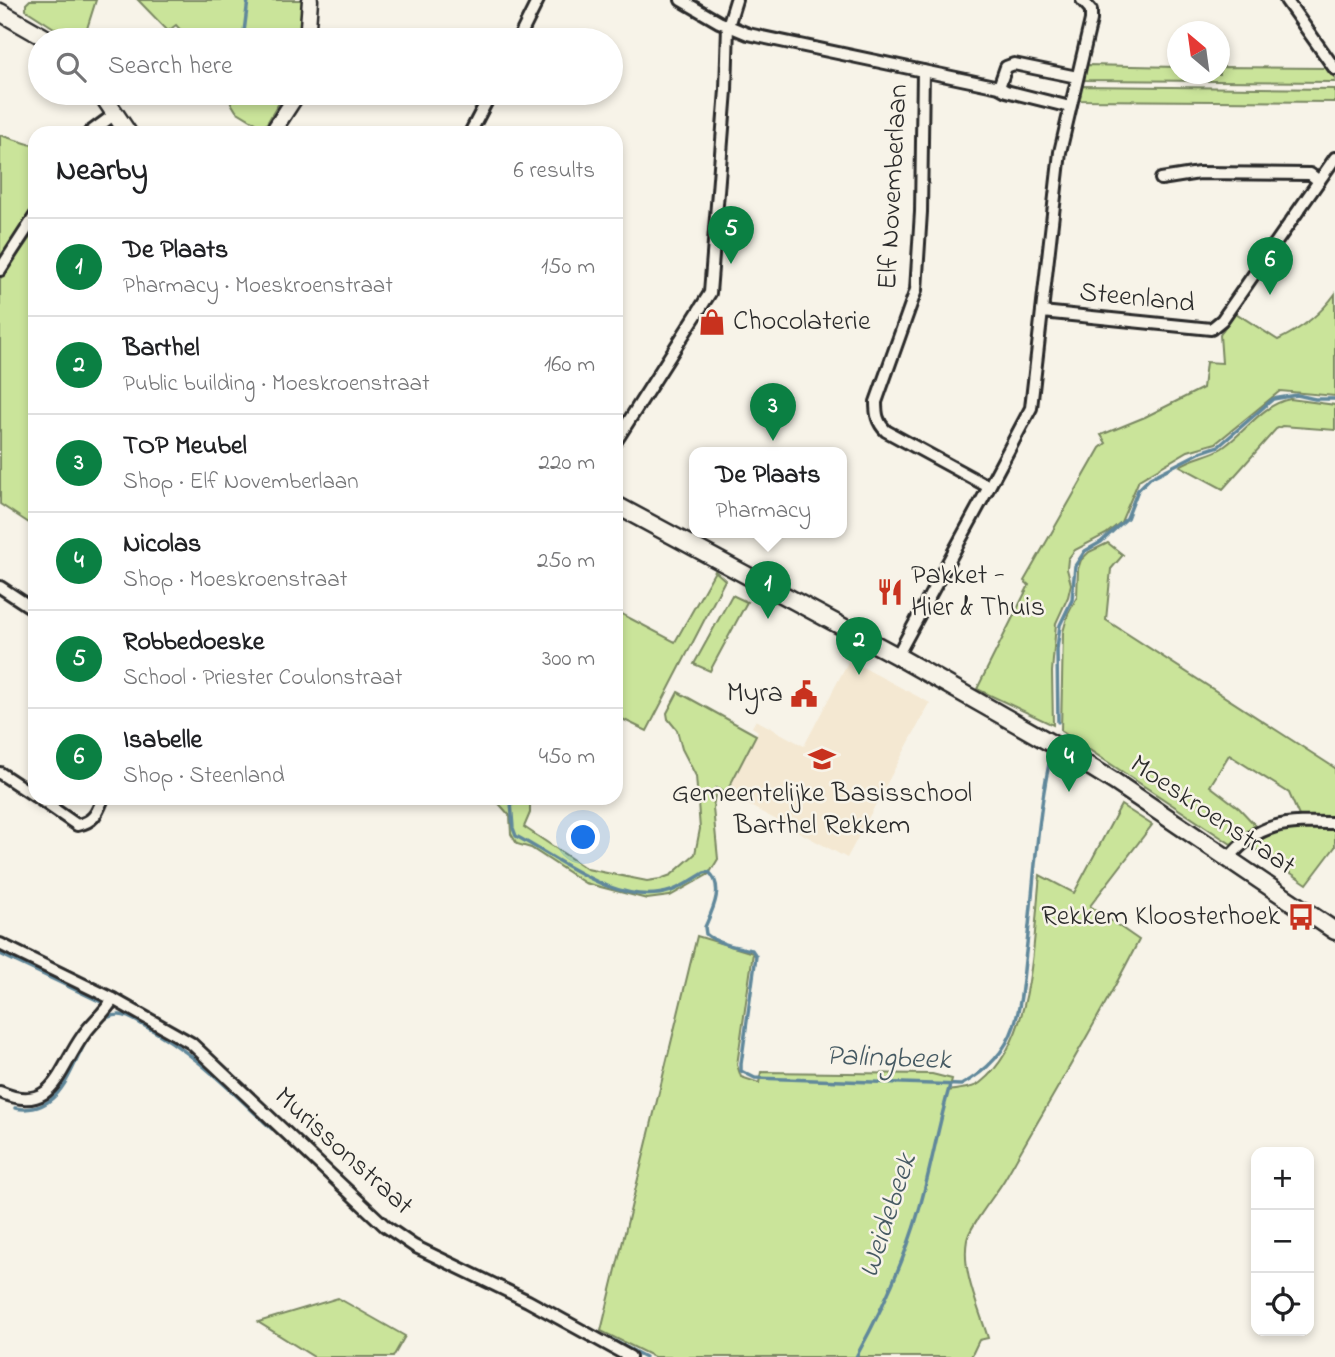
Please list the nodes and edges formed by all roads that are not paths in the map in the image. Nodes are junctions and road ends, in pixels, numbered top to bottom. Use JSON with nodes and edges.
{"nodes":[{"id":1,"x":310,"y":0,"type":"edge"},
{"id":2,"x":538,"y":0,"type":"edge"},
{"id":3,"x":681,"y":0,"type":"edge"},
{"id":4,"x":736,"y":0,"type":"edge"},
{"id":5,"x":1083,"y":0,"type":"edge"},
{"id":6,"x":1286,"y":0,"type":"edge"},
{"id":7,"x":0,"y":12,"type":"edge"},
{"id":8,"x":728,"y":26,"type":"junction"},
{"id":9,"x":28,"y":28,"type":"edge"},
{"id":10,"x":308,"y":28,"type":"edge"},
{"id":11,"x":524,"y":28,"type":"edge"},
{"id":12,"x":1335,"y":69,"type":"edge"},
{"id":13,"x":923,"y":71,"type":"junction"},
{"id":14,"x":1077,"y":77,"type":"junction"},
{"id":15,"x":999,"y":87,"type":"junction"},
{"id":16,"x":109,"y":105,"type":"edge"},
{"id":17,"x":290,"y":105,"type":"edge"},
{"id":18,"x":485,"y":105,"type":"edge"},
{"id":19,"x":1070,"y":107,"type":"junction"},
{"id":20,"x":115,"y":114,"type":"junction"},
{"id":21,"x":99,"y":126,"type":"edge"},
{"id":22,"x":123,"y":126,"type":"edge"},
{"id":23,"x":277,"y":126,"type":"edge"},
{"id":24,"x":474,"y":126,"type":"edge"},
{"id":25,"x":1335,"y":158,"type":"edge"},
{"id":26,"x":1161,"y":179,"type":"dead end"},
{"id":27,"x":1320,"y":181,"type":"junction"},
{"id":28,"x":28,"y":227,"type":"edge"},
{"id":29,"x":0,"y":270,"type":"edge"},
{"id":30,"x":1042,"y":312,"type":"junction"},
{"id":31,"x":623,"y":430,"type":"edge"},
{"id":32,"x":989,"y":487,"type":"junction"},
{"id":33,"x":623,"y":509,"type":"edge"},
{"id":34,"x":0,"y":587,"type":"edge"},
{"id":35,"x":28,"y":605,"type":"edge"},
{"id":36,"x":897,"y":656,"type":"junction"},
{"id":37,"x":0,"y":773,"type":"edge"},
{"id":38,"x":28,"y":792,"type":"edge"},
{"id":39,"x":48,"y":805,"type":"edge"},
{"id":40,"x":100,"y":805,"type":"edge"},
{"id":41,"x":1335,"y":823,"type":"edge"},
{"id":42,"x":1228,"y":859,"type":"junction"},
{"id":43,"x":1335,"y":931,"type":"edge"},
{"id":44,"x":0,"y":944,"type":"edge"},
{"id":45,"x":113,"y":999,"type":"junction"},
{"id":46,"x":0,"y":1093,"type":"edge"},
{"id":47,"x":630,"y":1357,"type":"edge"}],
"edges":[{"from":1,"to":10,"type":"street"},
{"from":2,"to":11,"type":"street"},
{"from":3,"to":8,"type":"street","name":"Elf Novemberlaan"},
{"from":4,"to":8,"type":"street"},
{"from":5,"to":14,"type":"street","name":"Steenland"},
{"from":6,"to":12,"type":"street"},
{"from":7,"to":9,"type":"main road"},
{"from":8,"to":13,"type":"street","name":"Elf Novemberlaan"},
{"from":8,"to":31,"type":"street"},
{"from":13,"to":15,"type":"street","name":"Elf Novemberlaan"},
{"from":13,"to":32,"type":"street","name":"Elf Novemberlaan"},
{"from":14,"to":15,"type":"street"},
{"from":14,"to":19,"type":"street","name":"Steenland"},
{"from":15,"to":19,"type":"street"},
{"from":16,"to":20,"type":"main road"},
{"from":17,"to":23,"type":"street"},
{"from":18,"to":24,"type":"street"},
{"from":19,"to":30,"type":"street","name":"Steenland"},
{"from":20,"to":21,"type":"street"},
{"from":20,"to":22,"type":"main road"},
{"from":25,"to":27,"type":"street","name":"Steenland"},
{"from":26,"to":27,"type":"street"},
{"from":27,"to":30,"type":"street","name":"Steenland"},
{"from":28,"to":29,"type":"street"},
{"from":30,"to":32,"type":"street","name":"Steenland"},
{"from":32,"to":36,"type":"street"},
{"from":33,"to":36,"type":"main road","name":"Moeskroenstraat"},
{"from":34,"to":35,"type":"street"},
{"from":36,"to":42,"type":"main road","name":"Moeskroenstraat"},
{"from":37,"to":38,"type":"street"},
{"from":39,"to":40,"type":"street"},
{"from":41,"to":42,"type":"street"},
{"from":42,"to":43,"type":"main road","name":"Moeskroenstraat"},
{"from":44,"to":45,"type":"street","name":"Murissonstraat"},
{"from":45,"to":46,"type":"street"},
{"from":45,"to":47,"type":"street","name":"Murissonstraat"}]}
